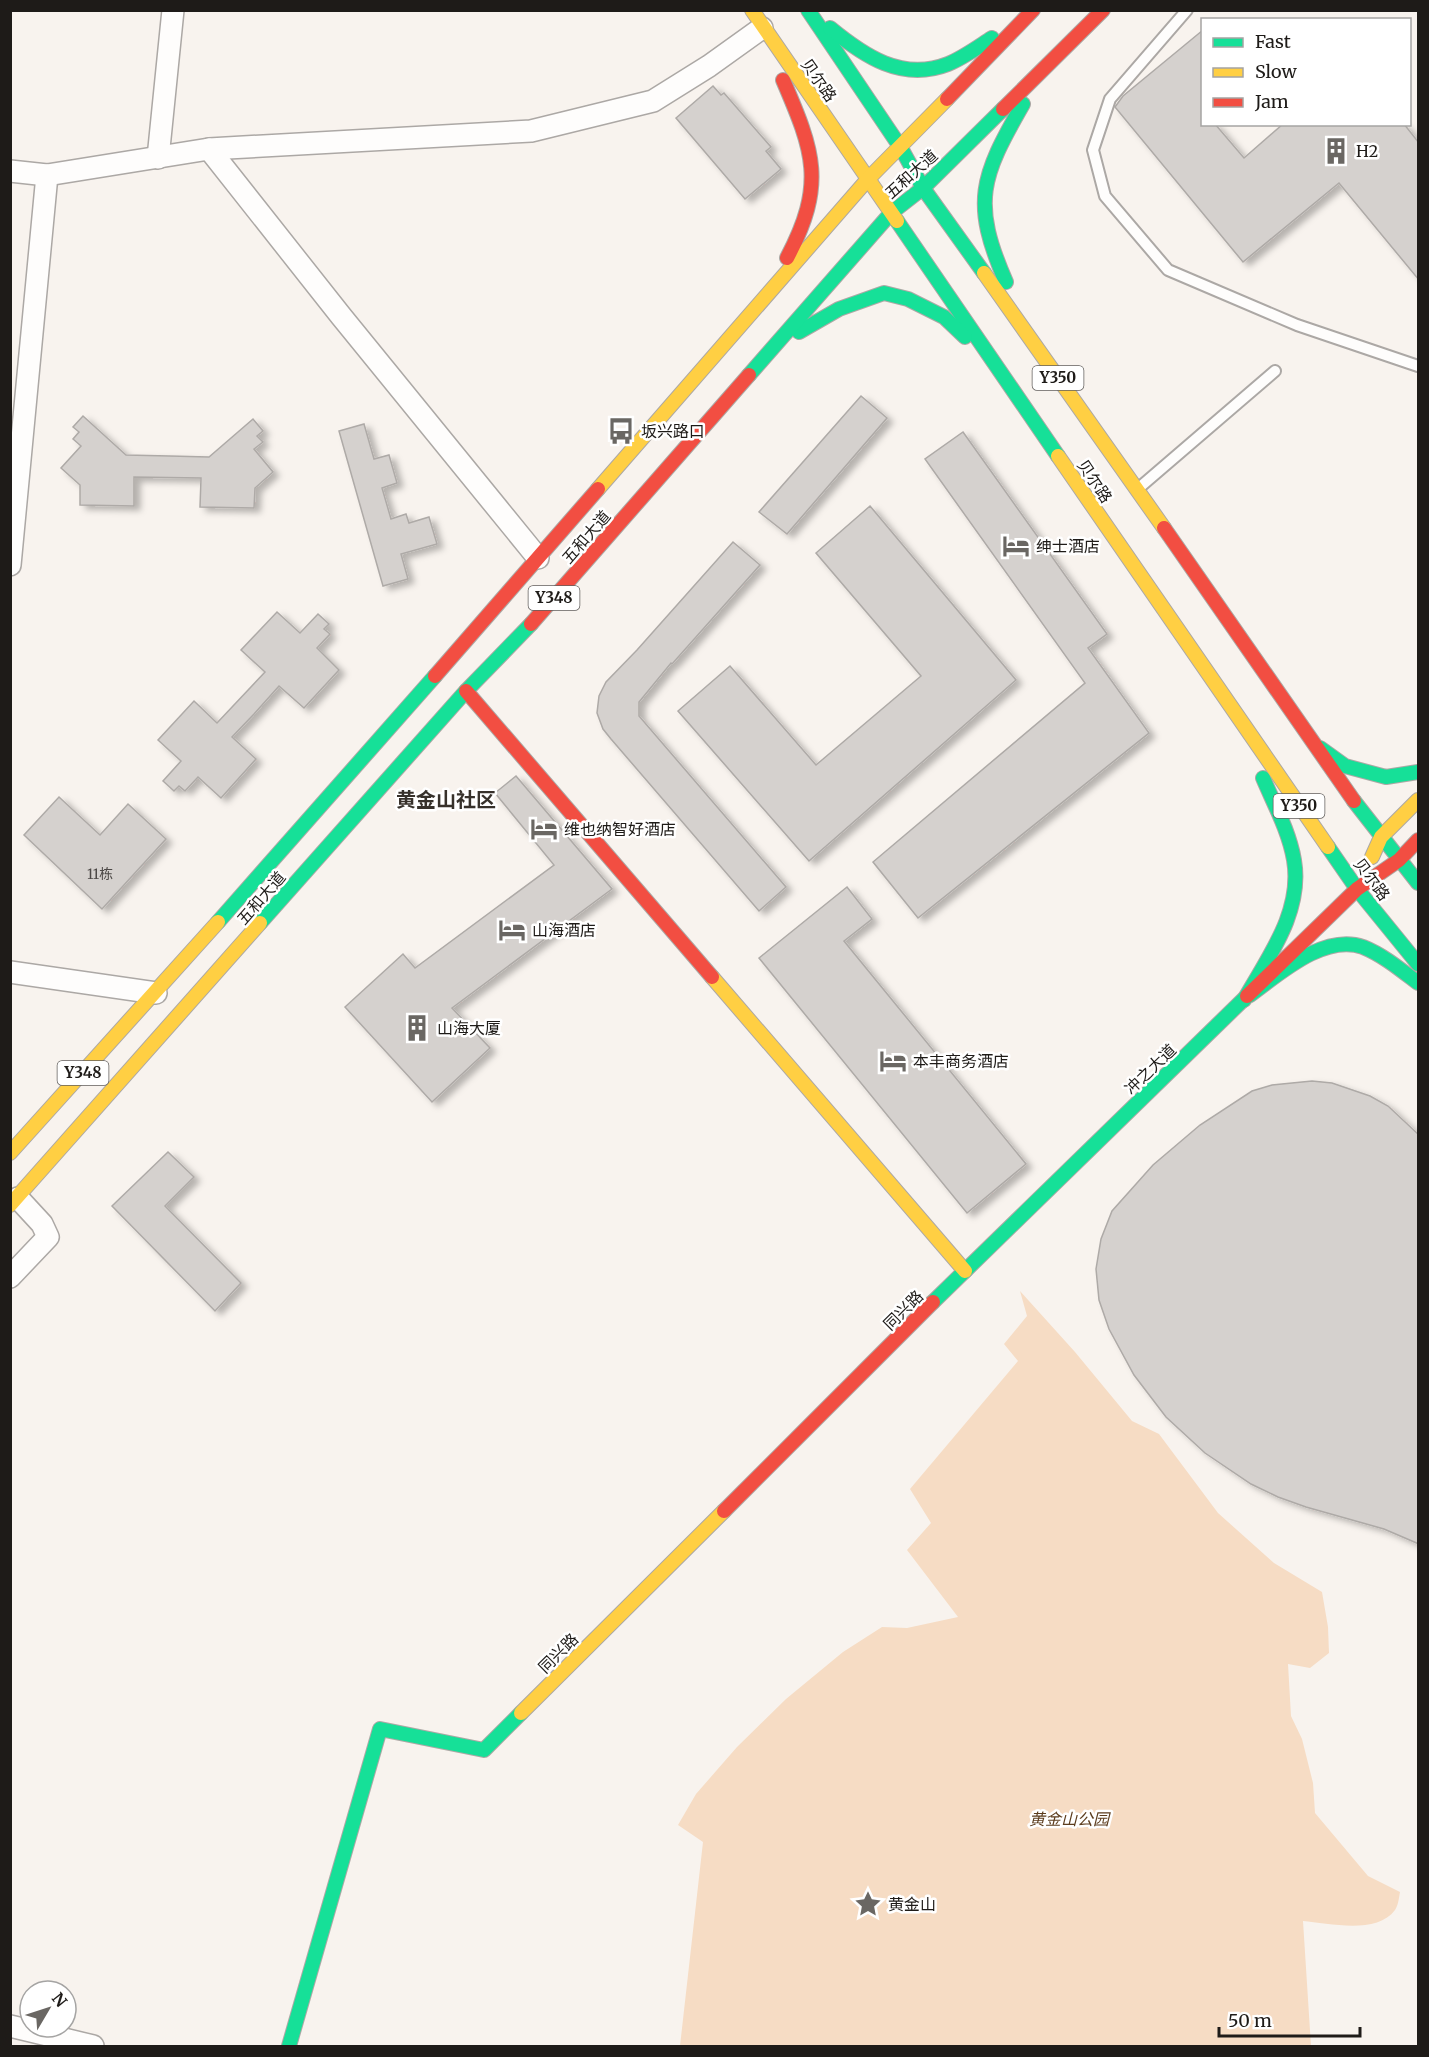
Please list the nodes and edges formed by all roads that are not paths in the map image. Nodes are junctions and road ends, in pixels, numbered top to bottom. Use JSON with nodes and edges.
{"nodes":[{"id":1,"x":173,"y":10,"type":"edge"},
{"id":2,"x":808,"y":10,"type":"edge"},
{"id":3,"x":1103,"y":10,"type":"edge"},
{"id":4,"x":1187,"y":10,"type":"edge"},
{"id":5,"x":1029,"y":15,"type":"edge"},
{"id":6,"x":757,"y":19,"type":"edge"},
{"id":7,"x":1045,"y":67,"type":"junction"},
{"id":8,"x":901,"y":148,"type":"junction"},
{"id":9,"x":209,"y":149,"type":"junction"},
{"id":10,"x":158,"y":158,"type":"junction"},
{"id":11,"x":10,"y":171,"type":"edge"},
{"id":12,"x":47,"y":175,"type":"junction"},
{"id":13,"x":868,"y":179,"type":"junction"},
{"id":14,"x":923,"y":188,"type":"junction"},
{"id":15,"x":891,"y":213,"type":"junction"},
{"id":16,"x":762,"y":302,"type":"junction"},
{"id":17,"x":776,"y":345,"type":"junction"},
{"id":18,"x":1041,"y":354,"type":"junction"},
{"id":19,"x":1419,"y":366,"type":"edge"},
{"id":20,"x":998,"y":369,"type":"junction"},
{"id":21,"x":1275,"y":371,"type":"dead end"},
{"id":22,"x":1137,"y":489,"type":"junction"},
{"id":23,"x":538,"y":558,"type":"junction"},
{"id":24,"x":10,"y":565,"type":"edge"},
{"id":25,"x":466,"y":691,"type":"junction"},
{"id":26,"x":1240,"y":723,"type":"junction"},
{"id":27,"x":1312,"y":743,"type":"junction"},
{"id":28,"x":1419,"y":772,"type":"edge"},
{"id":29,"x":1419,"y":800,"type":"edge"},
{"id":30,"x":1381,"y":837,"type":"junction"},
{"id":31,"x":1419,"y":840,"type":"edge"},
{"id":32,"x":1399,"y":860,"type":"junction"},
{"id":33,"x":1419,"y":884,"type":"edge"},
{"id":34,"x":1357,"y":889,"type":"junction"},
{"id":35,"x":1419,"y":964,"type":"edge"},
{"id":36,"x":10,"y":972,"type":"edge"},
{"id":37,"x":1419,"y":982,"type":"edge"},
{"id":38,"x":156,"y":993,"type":"junction"},
{"id":39,"x":1244,"y":1000,"type":"junction"},
{"id":40,"x":10,"y":1153,"type":"edge"},
{"id":41,"x":14,"y":1202,"type":"edge"},
{"id":42,"x":965,"y":1271,"type":"junction"},
{"id":43,"x":10,"y":1277,"type":"edge"},
{"id":44,"x":10,"y":2026,"type":"edge"},
{"id":45,"x":93,"y":2046,"type":"edge"},
{"id":46,"x":289,"y":2046,"type":"edge"}],
"edges":[{"from":1,"to":10,"type":"street"},
{"from":2,"to":5,"type":"main road"},
{"from":2,"to":8,"type":"main road","name":"贝尔路","number":"Y350"},
{"from":3,"to":7,"type":"main road","name":"五和大道","number":"Y348"},
{"from":4,"to":19,"type":"lane"},
{"from":5,"to":8,"type":"main road","name":"五和大道","number":"Y348"},
{"from":6,"to":9,"type":"street"},
{"from":6,"to":13,"type":"main road","name":"贝尔路","number":"Y350"},
{"from":6,"to":16,"type":"main road"},
{"from":7,"to":14,"type":"main road","name":"五和大道","number":"Y348"},
{"from":7,"to":18,"type":"main road"},
{"from":8,"to":13,"type":"main road","name":"五和大道","number":"Y348"},
{"from":8,"to":14,"type":"main road","name":"贝尔路","number":"Y350"},
{"from":9,"to":10,"type":"street"},
{"from":9,"to":23,"type":"street"},
{"from":10,"to":12,"type":"street"},
{"from":11,"to":12,"type":"street"},
{"from":12,"to":24,"type":"street"},
{"from":13,"to":15,"type":"main road","name":"贝尔路","number":"Y350"},
{"from":13,"to":16,"type":"main road","name":"五和大道","number":"Y348"},
{"from":14,"to":15,"type":"main road","name":"五和大道","number":"Y348"},
{"from":14,"to":18,"type":"main road","name":"贝尔路","number":"Y350"},
{"from":15,"to":17,"type":"main road","name":"五和大道","number":"Y348"},
{"from":15,"to":20,"type":"main road","name":"贝尔路","number":"Y350"},
{"from":16,"to":23,"type":"main road","name":"五和大道","number":"Y348"},
{"from":17,"to":20,"type":"main road"},
{"from":17,"to":25,"type":"main road","name":"五和大道","number":"Y348"},
{"from":18,"to":22,"type":"main road","name":"贝尔路","number":"Y350"},
{"from":20,"to":26,"type":"main road","name":"贝尔路","number":"Y350"},
{"from":21,"to":22,"type":"lane"},
{"from":22,"to":27,"type":"main road","name":"贝尔路","number":"Y350"},
{"from":23,"to":38,"type":"main road","name":"五和大道","number":"Y348"},
{"from":25,"to":41,"type":"main road","name":"五和大道","number":"Y348"},
{"from":25,"to":42,"type":"main road"},
{"from":26,"to":34,"type":"main road","name":"贝尔路","number":"Y350"},
{"from":26,"to":39,"type":"main road"},
{"from":27,"to":28,"type":"main road"},
{"from":27,"to":30,"type":"main road","name":"贝尔路","number":"Y350"},
{"from":29,"to":30,"type":"main road","name":"冲之大道"},
{"from":30,"to":32,"type":"main road","name":"贝尔路","number":"Y350"},
{"from":30,"to":34,"type":"main road","name":"冲之大道"},
{"from":31,"to":32,"type":"main road","name":"冲之大道"},
{"from":32,"to":33,"type":"main road","name":"贝尔路","number":"Y350"},
{"from":32,"to":34,"type":"main road","name":"冲之大道"},
{"from":34,"to":35,"type":"main road","name":"贝尔路","number":"Y350"},
{"from":34,"to":39,"type":"main road","name":"冲之大道"},
{"from":36,"to":38,"type":"street"},
{"from":37,"to":39,"type":"main road"},
{"from":38,"to":40,"type":"main road","name":"五和大道","number":"Y348"},
{"from":39,"to":42,"type":"main road","name":"冲之大道"},
{"from":41,"to":43,"type":"street"},
{"from":42,"to":46,"type":"main road","name":"同兴路"},
{"from":44,"to":45,"type":"street"}]}
